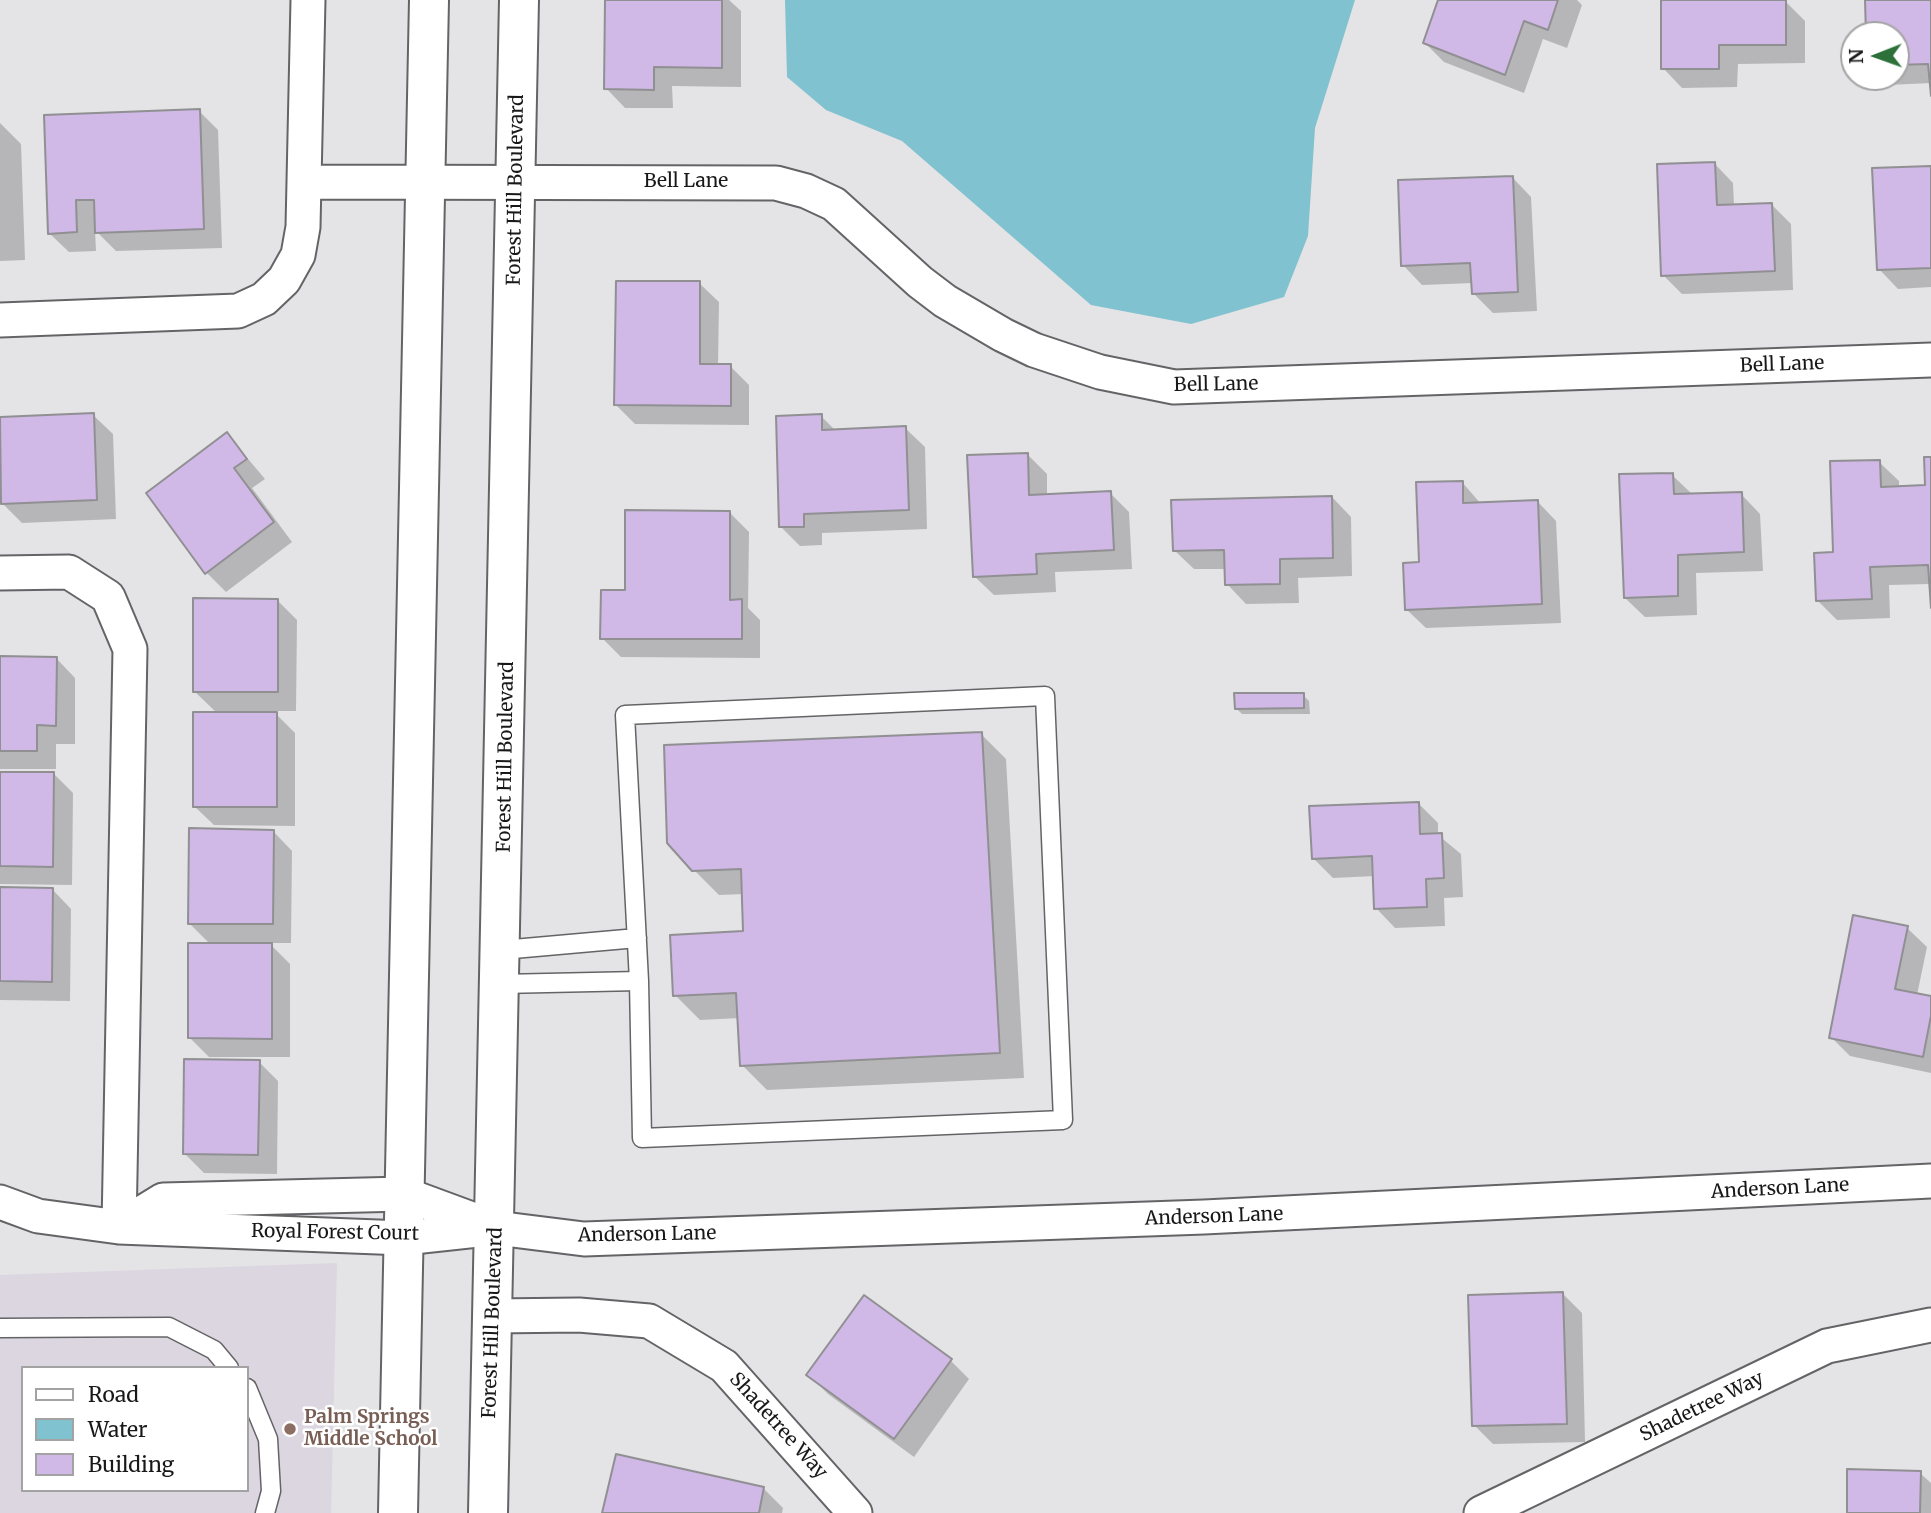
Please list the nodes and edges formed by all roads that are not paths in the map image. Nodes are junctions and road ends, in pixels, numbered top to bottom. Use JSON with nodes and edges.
{"nodes":[{"id":1,"x":308,"y":0,"type":"edge"},
{"id":2,"x":429,"y":0,"type":"edge"},
{"id":3,"x":519,"y":0,"type":"edge"},
{"id":4,"x":304,"y":182,"type":"junction"},
{"id":5,"x":425,"y":182,"type":"junction"},
{"id":6,"x":516,"y":183,"type":"junction"},
{"id":7,"x":0,"y":320,"type":"edge"},
{"id":8,"x":1931,"y":360,"type":"edge"},
{"id":9,"x":0,"y":573,"type":"edge"},
{"id":10,"x":637,"y":938,"type":"junction"},
{"id":11,"x":502,"y":967,"type":"junction"},
{"id":12,"x":639,"y":981,"type":"junction"},
{"id":13,"x":1931,"y":1181,"type":"edge"},
{"id":14,"x":404,"y":1194,"type":"junction"},
{"id":15,"x":0,"y":1202,"type":"edge"},
{"id":16,"x":118,"y":1227,"type":"junction"},
{"id":17,"x":496,"y":1228,"type":"junction"},
{"id":18,"x":404,"y":1238,"type":"junction"},
{"id":19,"x":492,"y":1316,"type":"junction"},
{"id":20,"x":1931,"y":1325,"type":"edge"},
{"id":21,"x":0,"y":1328,"type":"edge"},
{"id":22,"x":227,"y":1366,"type":"edge"},
{"id":23,"x":248,"y":1390,"type":"edge"},
{"id":24,"x":265,"y":1513,"type":"edge"},
{"id":25,"x":398,"y":1513,"type":"edge"},
{"id":26,"x":488,"y":1513,"type":"edge"},
{"id":27,"x":855,"y":1513,"type":"edge"},
{"id":28,"x":1481,"y":1513,"type":"edge"}],
"edges":[{"from":1,"to":4,"type":"street"},
{"from":2,"to":5,"type":"main road"},
{"from":3,"to":6,"type":"main road","name":"Forest Hill Boulevard"},
{"from":4,"to":5,"type":"street","name":"Bell Lane"},
{"from":4,"to":7,"type":"street"},
{"from":5,"to":6,"type":"street","name":"Bell Lane"},
{"from":5,"to":14,"type":"main road"},
{"from":6,"to":8,"type":"street","name":"Bell Lane"},
{"from":6,"to":11,"type":"main road","name":"Forest Hill Boulevard"},
{"from":9,"to":16,"type":"street"},
{"from":10,"to":11,"type":"lane"},
{"from":10,"to":12,"type":"lane"},
{"from":10,"to":12,"type":"lane"},
{"from":11,"to":12,"type":"lane"},
{"from":11,"to":17,"type":"main road","name":"Forest Hill Boulevard"},
{"from":13,"to":17,"type":"street","name":"Anderson Lane"},
{"from":14,"to":16,"type":"street","name":"Royal Forest Court"},
{"from":14,"to":17,"type":"street","name":"Royal Forest Court"},
{"from":14,"to":18,"type":"main road"},
{"from":15,"to":16,"type":"street","name":"Royal Forest Court"},
{"from":16,"to":18,"type":"street","name":"Royal Forest Court"},
{"from":17,"to":18,"type":"street","name":"Royal Forest Court"},
{"from":17,"to":19,"type":"main road","name":"Forest Hill Boulevard"},
{"from":18,"to":25,"type":"main road"},
{"from":19,"to":26,"type":"main road","name":"Forest Hill Boulevard"},
{"from":19,"to":27,"type":"street","name":"Shadetree Way"},
{"from":20,"to":28,"type":"street","name":"Shadetree Way"},
{"from":21,"to":22,"type":"lane"},
{"from":23,"to":24,"type":"lane"}]}
